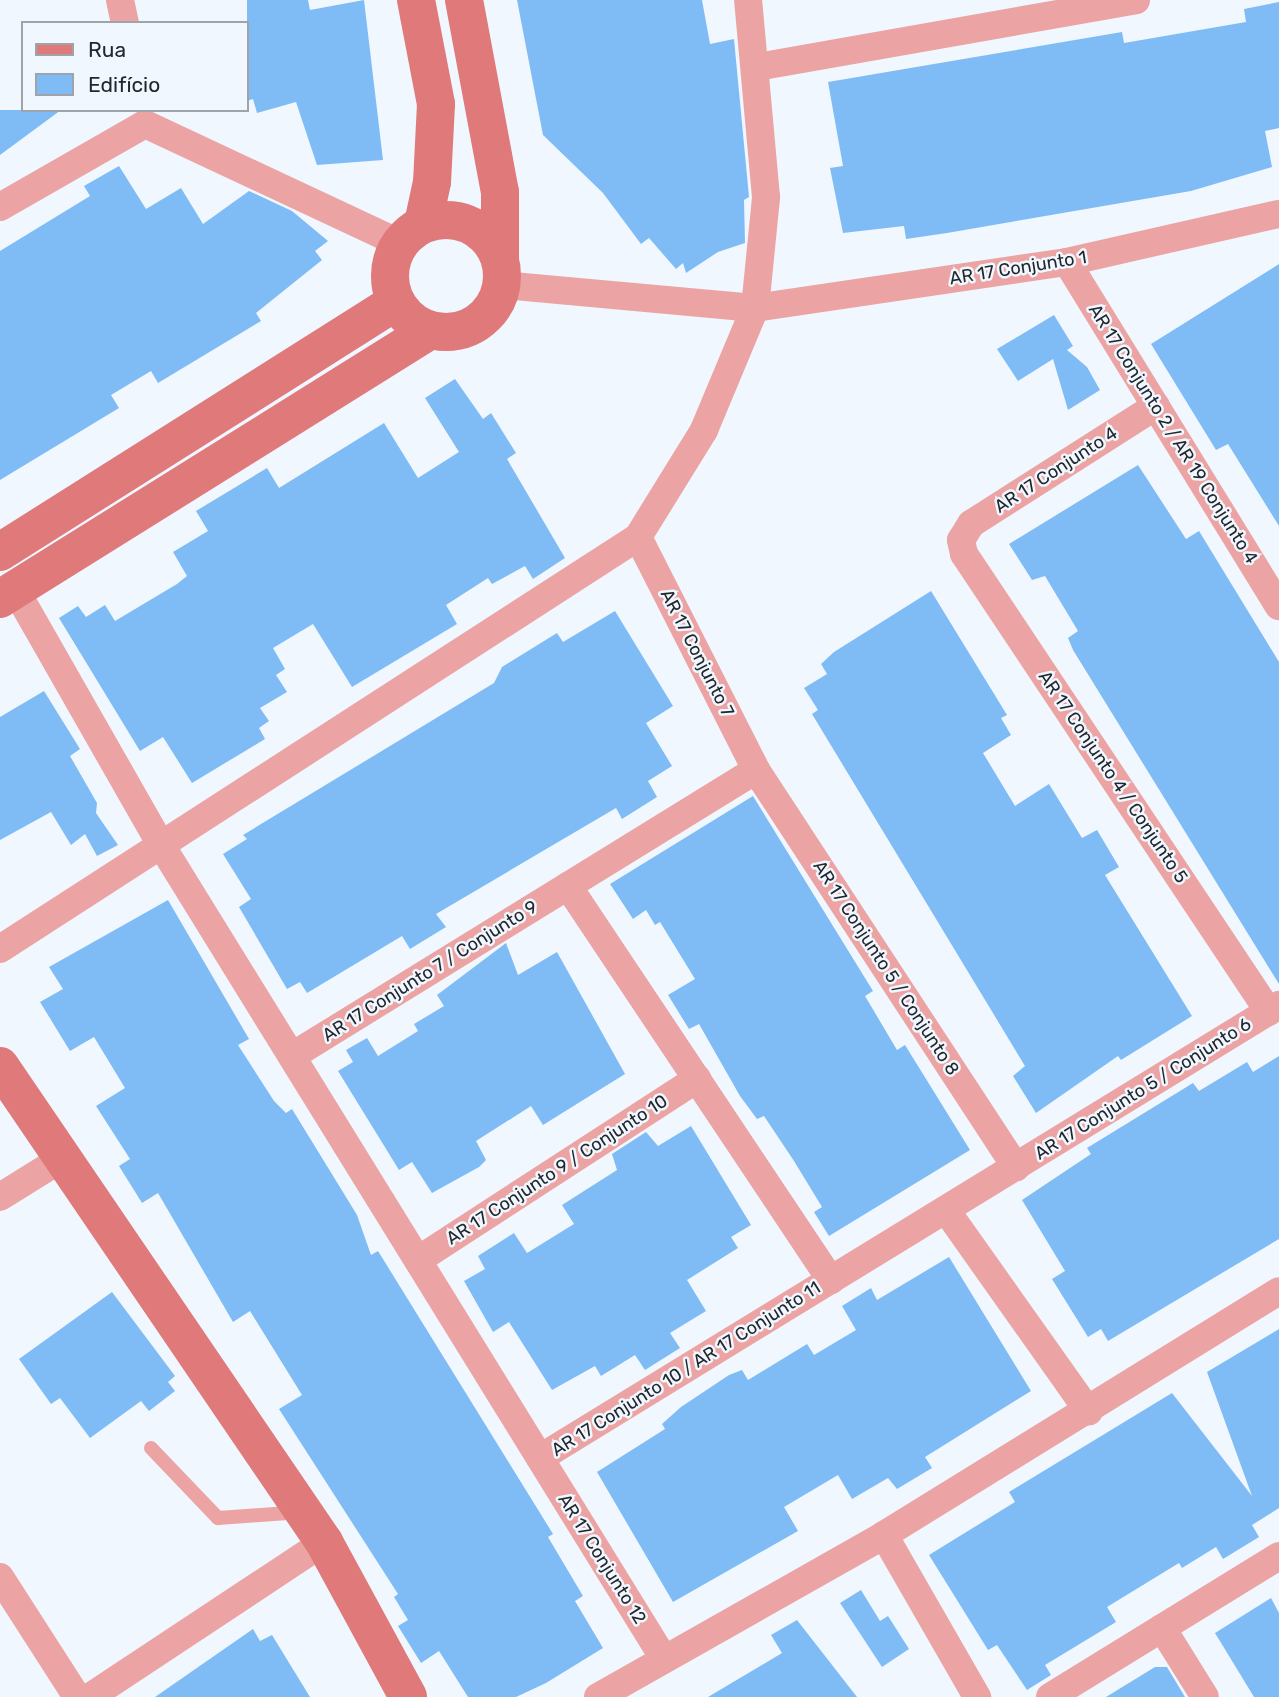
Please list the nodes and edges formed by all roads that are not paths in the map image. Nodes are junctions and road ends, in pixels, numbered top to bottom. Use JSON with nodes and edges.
{"nodes":[{"id":1,"x":120,"y":0,"type":"edge"},
{"id":2,"x":416,"y":0,"type":"edge"},
{"id":3,"x":464,"y":0,"type":"edge"},
{"id":4,"x":748,"y":0,"type":"edge"},
{"id":5,"x":1136,"y":0,"type":"edge"},
{"id":6,"x":1082,"y":5,"type":"edge"},
{"id":7,"x":125,"y":21,"type":"edge"},
{"id":8,"x":757,"y":67,"type":"junction"},
{"id":9,"x":143,"y":117,"type":"edge"},
{"id":10,"x":0,"y":207,"type":"edge"},
{"id":11,"x":1279,"y":214,"type":"edge"},
{"id":12,"x":411,"y":233,"type":"junction"},
{"id":13,"x":1067,"y":262,"type":"junction"},
{"id":14,"x":501,"y":271,"type":"junction"},
{"id":15,"x":395,"y":302,"type":"junction"},
{"id":16,"x":755,"y":308,"type":"junction"},
{"id":17,"x":429,"y":331,"type":"junction"},
{"id":18,"x":1156,"y":406,"type":"junction"},
{"id":19,"x":638,"y":537,"type":"junction"},
{"id":20,"x":961,"y":540,"type":"joint"},
{"id":21,"x":0,"y":552,"type":"edge"},
{"id":22,"x":8,"y":594,"type":"edge"},
{"id":23,"x":1279,"y":606,"type":"edge"},
{"id":24,"x":756,"y":770,"type":"junction"},
{"id":25,"x":163,"y":848,"type":"junction"},
{"id":26,"x":568,"y":886,"type":"junction"},
{"id":27,"x":0,"y":949,"type":"edge"},
{"id":28,"x":1274,"y":1008,"type":"edge"},
{"id":29,"x":292,"y":1056,"type":"junction"},
{"id":30,"x":0,"y":1066,"type":"edge"},
{"id":31,"x":697,"y":1079,"type":"junction"},
{"id":32,"x":64,"y":1157,"type":"junction"},
{"id":33,"x":1016,"y":1167,"type":"junction"},
{"id":34,"x":0,"y":1197,"type":"edge"},
{"id":35,"x":946,"y":1210,"type":"junction"},
{"id":36,"x":418,"y":1260,"type":"junction"},
{"id":37,"x":831,"y":1280,"type":"junction"},
{"id":38,"x":1279,"y":1291,"type":"edge"},
{"id":39,"x":1089,"y":1412,"type":"junction"},
{"id":40,"x":151,"y":1448,"type":"dead end"},
{"id":41,"x":541,"y":1458,"type":"junction"},
{"id":42,"x":314,"y":1527,"type":"junction"},
{"id":43,"x":884,"y":1535,"type":"junction"},
{"id":44,"x":1279,"y":1556,"type":"edge"},
{"id":45,"x":0,"y":1577,"type":"edge"},
{"id":46,"x":1162,"y":1628,"type":"junction"},
{"id":47,"x":664,"y":1659,"type":"junction"},
{"id":48,"x":77,"y":1697,"type":"edge"},
{"id":49,"x":90,"y":1697,"type":"edge"},
{"id":50,"x":408,"y":1697,"type":"edge"},
{"id":51,"x":598,"y":1697,"type":"edge"},
{"id":52,"x":977,"y":1697,"type":"edge"},
{"id":53,"x":1050,"y":1697,"type":"edge"},
{"id":54,"x":1205,"y":1697,"type":"edge"}],
"edges":[{"from":1,"to":7,"type":"street"},
{"from":2,"to":12,"type":"street"},
{"from":3,"to":14,"type":"street"},
{"from":4,"to":8,"type":"street"},
{"from":5,"to":6,"type":"street"},
{"from":6,"to":8,"type":"street"},
{"from":8,"to":16,"type":"street"},
{"from":9,"to":10,"type":"street"},
{"from":9,"to":12,"type":"street"},
{"from":11,"to":13,"type":"street","name":"AR 17 Conjunto 1"},
{"from":12,"to":14,"type":"street"},
{"from":12,"to":15,"type":"street"},
{"from":13,"to":16,"type":"street","name":"AR 17 Conjunto 1"},
{"from":13,"to":18,"type":"street","name":"AR 17 Conjunto 2 / AR 19 Conjunto 4"},
{"from":14,"to":16,"type":"street","name":"AR 17 Conjunto 1"},
{"from":14,"to":17,"type":"street"},
{"from":15,"to":17,"type":"street"},
{"from":15,"to":21,"type":"street"},
{"from":16,"to":19,"type":"street"},
{"from":17,"to":22,"type":"street"},
{"from":18,"to":20,"type":"street","name":"AR 17 Conjunto 4"},
{"from":18,"to":23,"type":"street","name":"AR 17 Conjunto 2 / AR 19 Conjunto 4"},
{"from":19,"to":24,"type":"street","name":"AR 17 Conjunto 7"},
{"from":19,"to":25,"type":"street"},
{"from":20,"to":28,"type":"street","name":"AR 17 Conjunto 4 / Conjunto 5"},
{"from":22,"to":25,"type":"street","name":"AR 17 Conjunto 12"},
{"from":24,"to":26,"type":"street","name":"AR 17 Conjunto 7 / Conjunto 9"},
{"from":24,"to":33,"type":"street","name":"AR 17 Conjunto 5 / Conjunto 8"},
{"from":25,"to":27,"type":"street"},
{"from":25,"to":29,"type":"street","name":"AR 17 Conjunto 12"},
{"from":26,"to":29,"type":"street","name":"AR 17 Conjunto 7 / Conjunto 9"},
{"from":26,"to":31,"type":"street"},
{"from":28,"to":33,"type":"street","name":"AR 17 Conjunto 5 / Conjunto 6"},
{"from":29,"to":36,"type":"street","name":"AR 17 Conjunto 12"},
{"from":30,"to":32,"type":"street"},
{"from":31,"to":36,"type":"street","name":"AR 17 Conjunto 9 / Conjunto 10"},
{"from":31,"to":37,"type":"street"},
{"from":32,"to":34,"type":"street"},
{"from":32,"to":42,"type":"street"},
{"from":33,"to":35,"type":"street","name":"AR 17 Conjunto 5 / Conjunto 6"},
{"from":35,"to":37,"type":"street","name":"AR 17 Conjunto 10 / AR 17 Conjunto 11"},
{"from":35,"to":39,"type":"street"},
{"from":36,"to":41,"type":"street","name":"AR 17 Conjunto 12"},
{"from":37,"to":41,"type":"street","name":"AR 17 Conjunto 10 / AR 17 Conjunto 11"},
{"from":38,"to":39,"type":"street"},
{"from":39,"to":43,"type":"street"},
{"from":40,"to":42,"type":"lane"},
{"from":41,"to":47,"type":"street","name":"AR 17 Conjunto 12"},
{"from":42,"to":49,"type":"street"},
{"from":42,"to":50,"type":"street"},
{"from":43,"to":47,"type":"street"},
{"from":43,"to":52,"type":"street"},
{"from":44,"to":46,"type":"street"},
{"from":45,"to":48,"type":"street"},
{"from":46,"to":53,"type":"street"},
{"from":46,"to":54,"type":"street"},
{"from":47,"to":51,"type":"street"}]}
